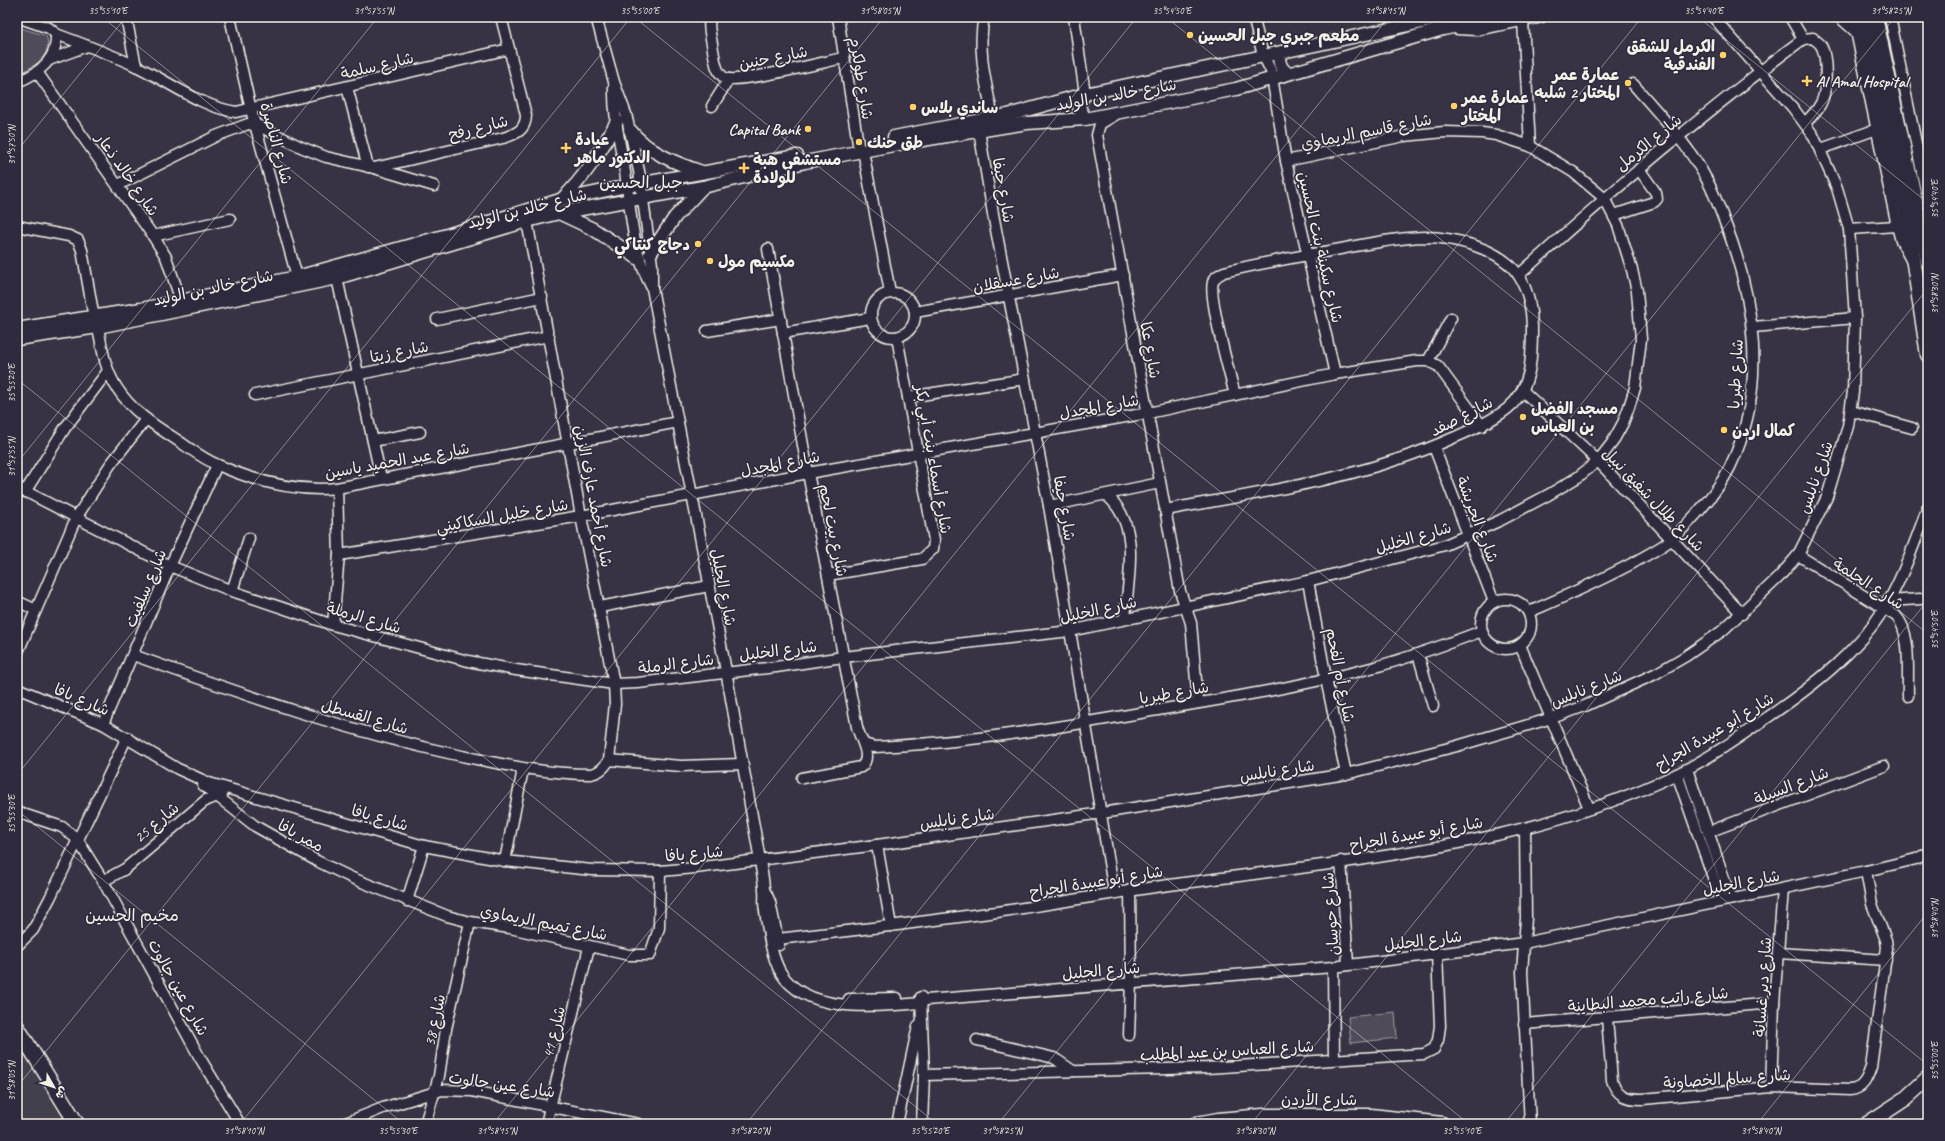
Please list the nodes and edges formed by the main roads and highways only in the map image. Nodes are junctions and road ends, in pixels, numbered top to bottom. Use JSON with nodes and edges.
{"nodes":[{"id":1,"x":1503,"y":17,"type":"edge"},
{"id":2,"x":1864,"y":17,"type":"edge"},
{"id":3,"x":1875,"y":17,"type":"edge"},
{"id":4,"x":1443,"y":20,"type":"edge"},
{"id":5,"x":1282,"y":52,"type":"junction"},
{"id":6,"x":1288,"y":73,"type":"junction"},
{"id":7,"x":1085,"y":94,"type":"junction"},
{"id":8,"x":1085,"y":119,"type":"junction"},
{"id":9,"x":616,"y":121,"type":"road end"},
{"id":10,"x":630,"y":130,"type":"road end"},
{"id":11,"x":860,"y":148,"type":"junction"},
{"id":12,"x":703,"y":172,"type":"junction"},
{"id":13,"x":703,"y":188,"type":"junction"},
{"id":14,"x":560,"y":200,"type":"junction"},
{"id":15,"x":559,"y":213,"type":"junction"},
{"id":16,"x":1928,"y":262,"type":"edge"},
{"id":17,"x":96,"y":322,"type":"junction"},
{"id":18,"x":17,"y":329,"type":"edge"},
{"id":19,"x":17,"y":340,"type":"edge"},
{"id":20,"x":1928,"y":355,"type":"edge"},
{"id":21,"x":17,"y":1027,"type":"edge"},
{"id":22,"x":17,"y":1041,"type":"edge"},
{"id":23,"x":1928,"y":1078,"type":"edge"},
{"id":24,"x":1273,"y":1120,"type":"edge"},
{"id":25,"x":69,"y":1124,"type":"edge"},
{"id":26,"x":77,"y":1124,"type":"edge"},
{"id":27,"x":1196,"y":1124,"type":"edge"},
{"id":28,"x":1442,"y":1124,"type":"edge"},
{"id":29,"x":1867,"y":1124,"type":"edge"}],
"edges":[{"from":1,"to":4,"type":"main road","name":"شارع خالد بن الوليد"},
{"from":2,"to":20,"type":"highway"},
{"from":3,"to":16,"type":"highway"},
{"from":4,"to":5,"type":"main road","name":"شارع خالد بن الوليد"},
{"from":4,"to":6,"type":"main road","name":"شارع خالد بن الوليد"},
{"from":5,"to":6,"type":"main road"},
{"from":5,"to":7,"type":"main road","name":"شارع خالد بن الوليد"},
{"from":6,"to":8,"type":"main road","name":"شارع خالد بن الوليد"},
{"from":7,"to":8,"type":"main road"},
{"from":7,"to":11,"type":"main road","name":"شارع خالد بن الوليد"},
{"from":8,"to":11,"type":"main road","name":"شارع خالد بن الوليد"},
{"from":9,"to":14,"type":"main road"},
{"from":10,"to":12,"type":"main road"},
{"from":11,"to":12,"type":"main road","name":"شارع خالد بن الوليد"},
{"from":11,"to":13,"type":"main road","name":"شارع خالد بن الوليد"},
{"from":12,"to":14,"type":"main road","name":"شارع خالد بن الوليد"},
{"from":13,"to":15,"type":"main road","name":"شارع خالد بن الوليد"},
{"from":13,"to":15,"type":"main road"},
{"from":14,"to":17,"type":"main road","name":"شارع خالد بن الوليد"},
{"from":15,"to":17,"type":"main road","name":"شارع خالد بن الوليد"},
{"from":17,"to":18,"type":"main road","name":"شارع خالد بن الوليد"},
{"from":17,"to":19,"type":"main road","name":"شارع خالد بن الوليد"},
{"from":21,"to":26,"type":"highway"},
{"from":22,"to":25,"type":"highway"},
{"from":23,"to":29,"type":"highway"},
{"from":24,"to":27,"type":"highway","name":"شارع الأردن"},
{"from":24,"to":28,"type":"highway","name":"شارع الأردن"}]}
